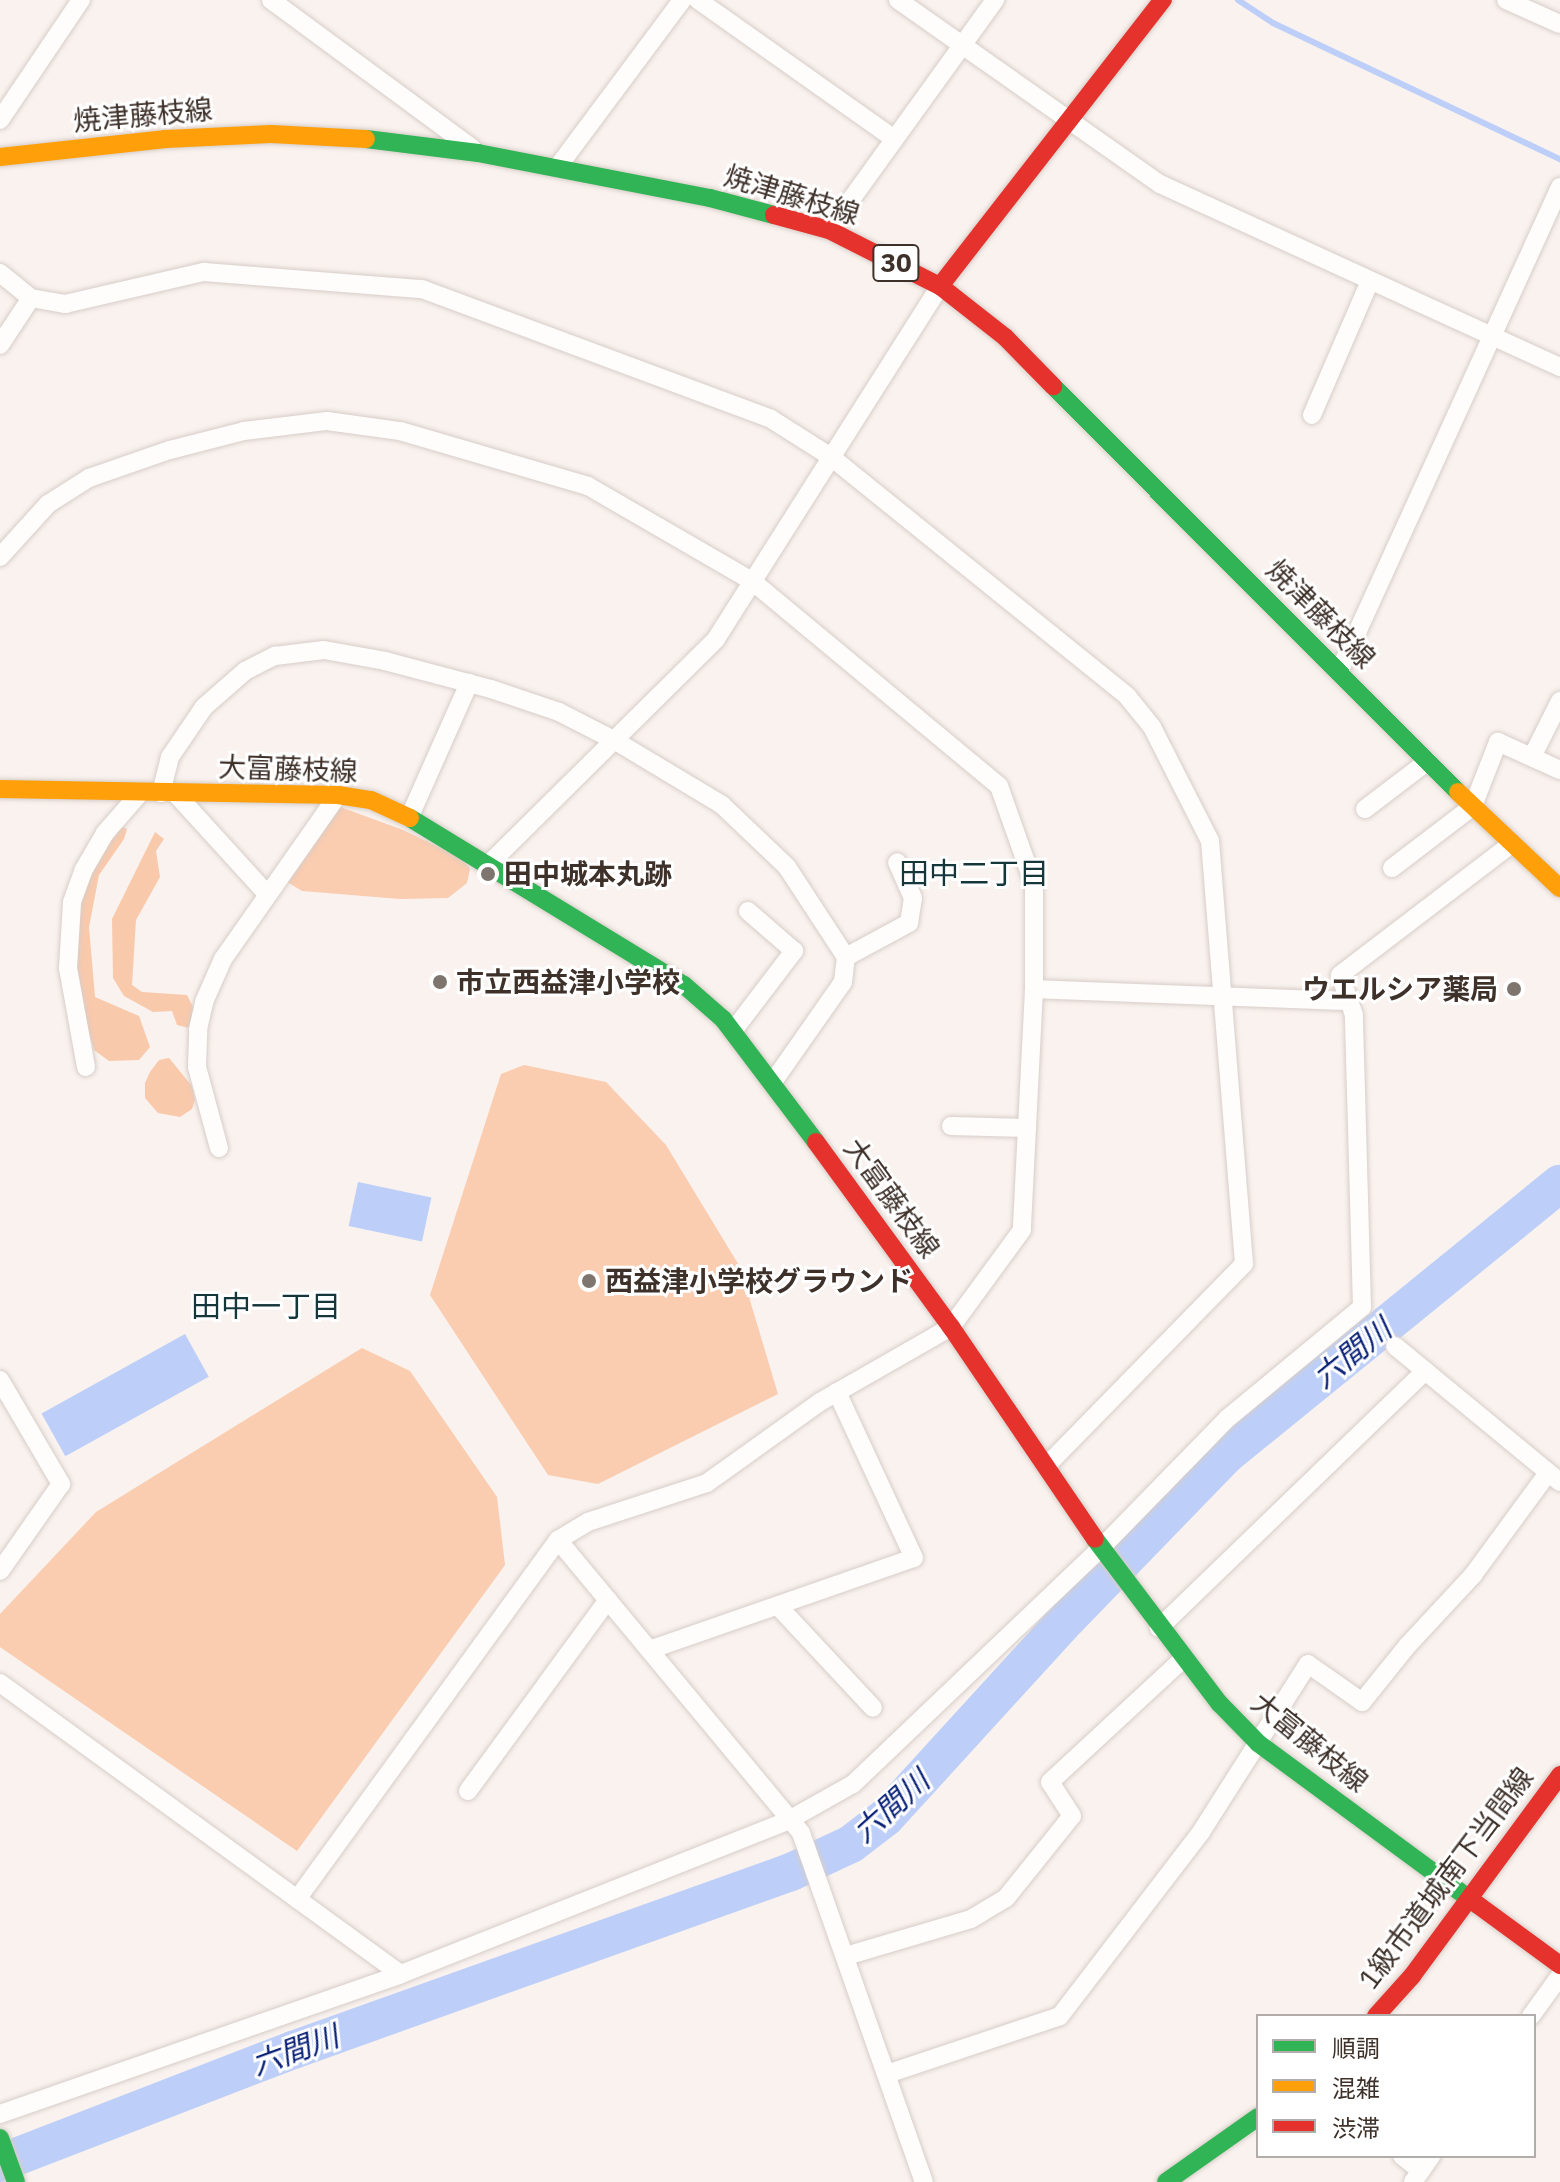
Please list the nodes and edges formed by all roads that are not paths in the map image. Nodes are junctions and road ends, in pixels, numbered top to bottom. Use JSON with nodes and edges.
{"nodes":[{"id":1,"x":81,"y":0,"type":"edge"},
{"id":2,"x":271,"y":0,"type":"edge"},
{"id":3,"x":682,"y":0,"type":"edge"},
{"id":4,"x":698,"y":0,"type":"edge"},
{"id":5,"x":898,"y":0,"type":"edge"},
{"id":6,"x":995,"y":0,"type":"edge"},
{"id":7,"x":1163,"y":0,"type":"edge"},
{"id":8,"x":1506,"y":0,"type":"edge"},
{"id":9,"x":1560,"y":24,"type":"edge"},
{"id":10,"x":962,"y":47,"type":"junction"},
{"id":11,"x":1068,"y":119,"type":"junction"},
{"id":12,"x":0,"y":120,"type":"edge"},
{"id":13,"x":894,"y":139,"type":"junction"},
{"id":14,"x":478,"y":153,"type":"junction"},
{"id":15,"x":0,"y":157,"type":"edge"},
{"id":16,"x":557,"y":168,"type":"junction"},
{"id":17,"x":1560,"y":187,"type":"edge"},
{"id":18,"x":829,"y":230,"type":"junction"},
{"id":19,"x":0,"y":273,"type":"edge"},
{"id":20,"x":1370,"y":281,"type":"junction"},
{"id":21,"x":940,"y":286,"type":"junction"},
{"id":22,"x":31,"y":298,"type":"junction"},
{"id":23,"x":1491,"y":335,"type":"junction"},
{"id":24,"x":0,"y":345,"type":"edge"},
{"id":25,"x":1560,"y":367,"type":"edge"},
{"id":26,"x":1312,"y":415,"type":"dead end"},
{"id":27,"x":831,"y":457,"type":"junction"},
{"id":28,"x":0,"y":557,"type":"edge"},
{"id":29,"x":752,"y":581,"type":"junction"},
{"id":30,"x":1339,"y":672,"type":"junction"},
{"id":31,"x":469,"y":683,"type":"junction"},
{"id":32,"x":1560,"y":701,"type":"edge"},
{"id":33,"x":614,"y":740,"type":"junction"},
{"id":34,"x":1532,"y":757,"type":"junction"},
{"id":35,"x":1428,"y":761,"type":"junction"},
{"id":36,"x":1560,"y":770,"type":"edge"},
{"id":37,"x":0,"y":789,"type":"edge"},
{"id":38,"x":140,"y":793,"type":"junction"},
{"id":39,"x":168,"y":793,"type":"junction"},
{"id":40,"x":338,"y":795,"type":"junction"},
{"id":41,"x":1473,"y":806,"type":"junction"},
{"id":42,"x":1365,"y":809,"type":"dead end"},
{"id":43,"x":409,"y":818,"type":"junction"},
{"id":44,"x":1510,"y":845,"type":"junction"},
{"id":45,"x":897,"y":862,"type":"dead end"},
{"id":46,"x":489,"y":864,"type":"junction"},
{"id":47,"x":1392,"y":868,"type":"dead end"},
{"id":48,"x":1560,"y":888,"type":"edge"},
{"id":49,"x":266,"y":893,"type":"junction"},
{"id":50,"x":748,"y":911,"type":"dead end"},
{"id":51,"x":846,"y":957,"type":"junction"},
{"id":52,"x":1034,"y":989,"type":"junction"},
{"id":53,"x":1221,"y":999,"type":"junction"},
{"id":54,"x":1348,"y":1001,"type":"junction"},
{"id":55,"x":733,"y":1031,"type":"junction"},
{"id":56,"x":86,"y":1067,"type":"dead end"},
{"id":57,"x":773,"y":1082,"type":"junction"},
{"id":58,"x":951,"y":1126,"type":"dead end"},
{"id":59,"x":1027,"y":1128,"type":"junction"},
{"id":60,"x":219,"y":1148,"type":"dead end"},
{"id":61,"x":951,"y":1327,"type":"junction"},
{"id":62,"x":1395,"y":1346,"type":"dead end"},
{"id":63,"x":1425,"y":1371,"type":"junction"},
{"id":64,"x":0,"y":1380,"type":"edge"},
{"id":65,"x":837,"y":1392,"type":"junction"},
{"id":66,"x":1047,"y":1465,"type":"junction"},
{"id":67,"x":1554,"y":1478,"type":"edge"},
{"id":68,"x":558,"y":1540,"type":"junction"},
{"id":69,"x":1103,"y":1551,"type":"junction"},
{"id":70,"x":0,"y":1571,"type":"edge"},
{"id":71,"x":608,"y":1600,"type":"junction"},
{"id":72,"x":778,"y":1606,"type":"junction"},
{"id":73,"x":1159,"y":1628,"type":"junction"},
{"id":74,"x":652,"y":1649,"type":"junction"},
{"id":75,"x":1184,"y":1658,"type":"junction"},
{"id":76,"x":0,"y":1683,"type":"edge"},
{"id":77,"x":873,"y":1708,"type":"dead end"},
{"id":78,"x":1258,"y":1743,"type":"junction"},
{"id":79,"x":1560,"y":1775,"type":"edge"},
{"id":80,"x":468,"y":1791,"type":"dead end"},
{"id":81,"x":795,"y":1827,"type":"junction"},
{"id":82,"x":297,"y":1899,"type":"junction"},
{"id":83,"x":1469,"y":1900,"type":"junction"},
{"id":84,"x":846,"y":1956,"type":"junction"},
{"id":85,"x":1560,"y":1965,"type":"edge"},
{"id":86,"x":401,"y":1974,"type":"junction"},
{"id":87,"x":1560,"y":1976,"type":"edge"},
{"id":88,"x":1378,"y":2014,"type":"edge"},
{"id":89,"x":1532,"y":2014,"type":"edge"},
{"id":90,"x":887,"y":2074,"type":"junction"},
{"id":91,"x":0,"y":2114,"type":"edge"},
{"id":92,"x":1256,"y":2118,"type":"edge"},
{"id":93,"x":0,"y":2138,"type":"edge"},
{"id":94,"x":1405,"y":2158,"type":"edge"},
{"id":95,"x":1421,"y":2170,"type":"edge"},
{"id":96,"x":14,"y":2175,"type":"edge"},
{"id":97,"x":924,"y":2182,"type":"edge"},
{"id":98,"x":1166,"y":2182,"type":"edge"}],
"edges":[{"from":1,"to":12,"type":"street"},
{"from":2,"to":14,"type":"street"},
{"from":3,"to":16,"type":"street"},
{"from":4,"to":13,"type":"street"},
{"from":5,"to":10,"type":"street"},
{"from":6,"to":10,"type":"street"},
{"from":7,"to":11,"type":"main road"},
{"from":8,"to":9,"type":"street"},
{"from":10,"to":11,"type":"street"},
{"from":10,"to":13,"type":"street"},
{"from":11,"to":20,"type":"street"},
{"from":11,"to":21,"type":"main road"},
{"from":13,"to":18,"type":"street"},
{"from":14,"to":15,"type":"main road","name":"焼津藤枝線","number":"30"},
{"from":14,"to":16,"type":"main road","name":"焼津藤枝線","number":"30"},
{"from":16,"to":18,"type":"main road","name":"焼津藤枝線","number":"30"},
{"from":17,"to":23,"type":"street"},
{"from":18,"to":21,"type":"main road","name":"焼津藤枝線","number":"30"},
{"from":19,"to":22,"type":"street"},
{"from":20,"to":23,"type":"street"},
{"from":20,"to":26,"type":"street"},
{"from":21,"to":27,"type":"street"},
{"from":21,"to":30,"type":"main road","name":"焼津藤枝線","number":"30"},
{"from":22,"to":24,"type":"street"},
{"from":22,"to":27,"type":"street"},
{"from":23,"to":25,"type":"street"},
{"from":23,"to":30,"type":"street"},
{"from":27,"to":29,"type":"street"},
{"from":27,"to":53,"type":"street"},
{"from":28,"to":29,"type":"street"},
{"from":29,"to":33,"type":"street"},
{"from":29,"to":52,"type":"street"},
{"from":30,"to":35,"type":"main road","name":"焼津藤枝線","number":"30"},
{"from":31,"to":33,"type":"street"},
{"from":31,"to":39,"type":"street"},
{"from":31,"to":43,"type":"street"},
{"from":32,"to":34,"type":"street"},
{"from":33,"to":46,"type":"street"},
{"from":33,"to":51,"type":"street"},
{"from":34,"to":36,"type":"street"},
{"from":34,"to":41,"type":"street"},
{"from":35,"to":41,"type":"main road","name":"焼津藤枝線","number":"30"},
{"from":35,"to":42,"type":"street"},
{"from":37,"to":38,"type":"main road","name":"大富藤枝線"},
{"from":38,"to":39,"type":"main road","name":"大富藤枝線"},
{"from":38,"to":56,"type":"street"},
{"from":39,"to":40,"type":"main road","name":"大富藤枝線"},
{"from":39,"to":49,"type":"street"},
{"from":40,"to":43,"type":"main road","name":"大富藤枝線"},
{"from":40,"to":49,"type":"street"},
{"from":41,"to":44,"type":"main road","name":"焼津藤枝線","number":"30"},
{"from":41,"to":47,"type":"street"},
{"from":43,"to":46,"type":"main road","name":"大富藤枝線"},
{"from":44,"to":48,"type":"main road","name":"焼津藤枝線","number":"30"},
{"from":44,"to":54,"type":"street"},
{"from":45,"to":51,"type":"street"},
{"from":46,"to":55,"type":"main road","name":"大富藤枝線"},
{"from":49,"to":60,"type":"street"},
{"from":50,"to":55,"type":"street"},
{"from":51,"to":57,"type":"street"},
{"from":52,"to":53,"type":"street"},
{"from":52,"to":59,"type":"street"},
{"from":53,"to":54,"type":"street"},
{"from":53,"to":66,"type":"street"},
{"from":54,"to":69,"type":"street"},
{"from":55,"to":57,"type":"main road","name":"大富藤枝線"},
{"from":57,"to":61,"type":"main road","name":"大富藤枝線"},
{"from":58,"to":59,"type":"street"},
{"from":59,"to":61,"type":"street"},
{"from":61,"to":65,"type":"street"},
{"from":61,"to":66,"type":"main road","name":"大富藤枝線"},
{"from":62,"to":63,"type":"street"},
{"from":63,"to":67,"type":"street"},
{"from":63,"to":73,"type":"street"},
{"from":64,"to":70,"type":"street"},
{"from":65,"to":68,"type":"street"},
{"from":65,"to":72,"type":"street"},
{"from":66,"to":69,"type":"main road","name":"大富藤枝線"},
{"from":67,"to":78,"type":"street"},
{"from":68,"to":71,"type":"street"},
{"from":68,"to":82,"type":"street"},
{"from":69,"to":73,"type":"main road","name":"大富藤枝線"},
{"from":69,"to":81,"type":"street"},
{"from":71,"to":74,"type":"street"},
{"from":71,"to":80,"type":"street"},
{"from":72,"to":74,"type":"street"},
{"from":72,"to":77,"type":"street"},
{"from":73,"to":75,"type":"main road","name":"大富藤枝線"},
{"from":74,"to":81,"type":"street"},
{"from":75,"to":78,"type":"main road","name":"大富藤枝線"},
{"from":75,"to":84,"type":"street"},
{"from":76,"to":82,"type":"street"},
{"from":78,"to":83,"type":"main road","name":"大富藤枝線"},
{"from":78,"to":90,"type":"street"},
{"from":79,"to":83,"type":"main road","name":"1級市道城南下当間線"},
{"from":81,"to":84,"type":"street"},
{"from":81,"to":86,"type":"street"},
{"from":82,"to":86,"type":"street"},
{"from":83,"to":85,"type":"main road","name":"大富藤枝線"},
{"from":83,"to":88,"type":"main road","name":"1級市道城南下当間線"},
{"from":84,"to":90,"type":"street"},
{"from":86,"to":91,"type":"street"},
{"from":87,"to":89,"type":"street"},
{"from":90,"to":97,"type":"street"},
{"from":92,"to":98,"type":"main road"},
{"from":93,"to":96,"type":"main road"},
{"from":94,"to":95,"type":"street"}]}
